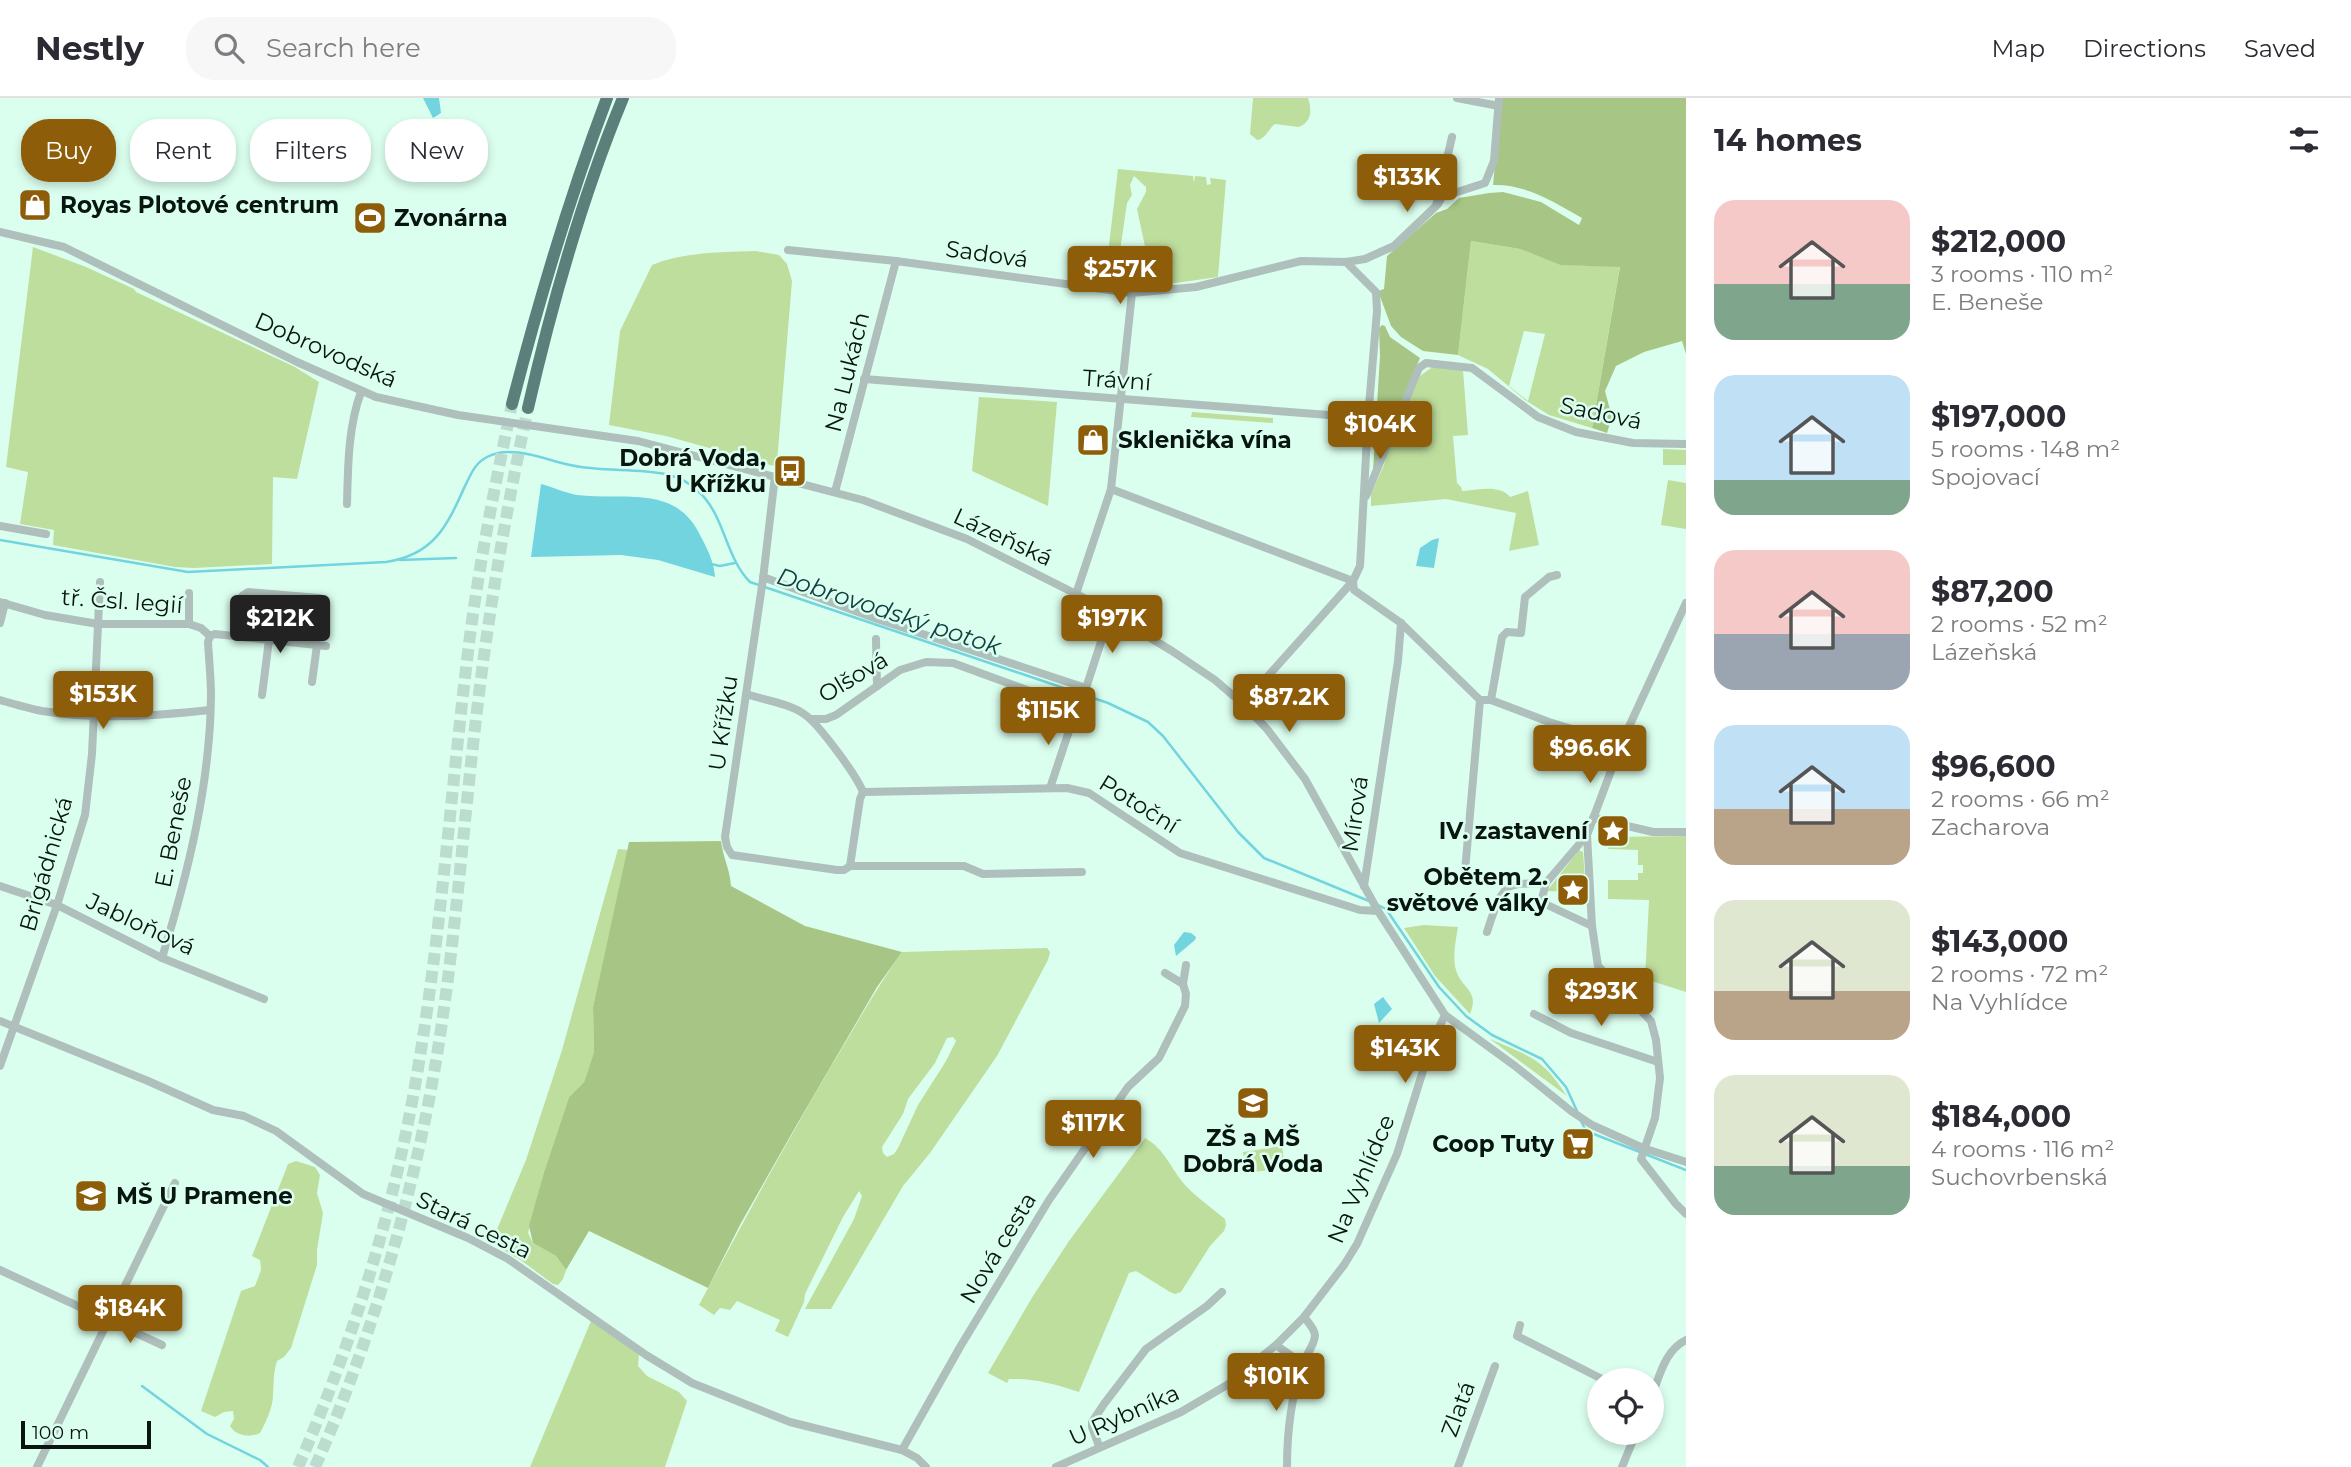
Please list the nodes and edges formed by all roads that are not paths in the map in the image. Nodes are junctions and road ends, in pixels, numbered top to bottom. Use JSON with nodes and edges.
{"nodes":[{"id":1,"x":607,"y":98,"type":"edge"},
{"id":2,"x":623,"y":98,"type":"edge"},
{"id":3,"x":1457,"y":98,"type":"edge"},
{"id":4,"x":1499,"y":102,"type":"edge"},
{"id":5,"x":1452,"y":137,"type":"dead end"},
{"id":6,"x":1436,"y":206,"type":"junction"},
{"id":7,"x":0,"y":232,"type":"edge"},
{"id":8,"x":788,"y":250,"type":"dead end"},
{"id":9,"x":896,"y":261,"type":"junction"},
{"id":10,"x":1346,"y":262,"type":"junction"},
{"id":11,"x":1132,"y":293,"type":"junction"},
{"id":12,"x":864,"y":379,"type":"junction"},
{"id":13,"x":360,"y":395,"type":"junction"},
{"id":14,"x":1119,"y":400,"type":"junction"},
{"id":15,"x":512,"y":404,"type":"tunnel mouth"},
{"id":16,"x":528,"y":408,"type":"tunnel mouth"},
{"id":17,"x":1368,"y":418,"type":"junction"},
{"id":18,"x":1686,"y":444,"type":"edge"},
{"id":19,"x":775,"y":476,"type":"junction"},
{"id":20,"x":1111,"y":489,"type":"junction"},
{"id":21,"x":835,"y":492,"type":"junction"},
{"id":22,"x":1364,"y":502,"type":"junction"},
{"id":23,"x":348,"y":504,"type":"dead end"},
{"id":24,"x":0,"y":526,"type":"edge"},
{"id":25,"x":46,"y":534,"type":"dead end"},
{"id":26,"x":1557,"y":575,"type":"dead end"},
{"id":27,"x":763,"y":578,"type":"junction"},
{"id":28,"x":1353,"y":581,"type":"junction"},
{"id":29,"x":100,"y":582,"type":"dead end"},
{"id":30,"x":189,"y":593,"type":"dead end"},
{"id":31,"x":1076,"y":594,"type":"junction"},
{"id":32,"x":319,"y":598,"type":"dead end"},
{"id":33,"x":2,"y":602,"type":"edge"},
{"id":34,"x":1686,"y":603,"type":"edge"},
{"id":35,"x":1110,"y":614,"type":"junction"},
{"id":36,"x":0,"y":623,"type":"edge"},
{"id":37,"x":1401,"y":623,"type":"junction"},
{"id":38,"x":98,"y":624,"type":"junction"},
{"id":39,"x":189,"y":625,"type":"junction"},
{"id":40,"x":210,"y":636,"type":"junction"},
{"id":41,"x":236,"y":636,"type":"junction"},
{"id":42,"x":876,"y":639,"type":"dead end"},
{"id":43,"x":269,"y":640,"type":"junction"},
{"id":44,"x":312,"y":682,"type":"dead end"},
{"id":45,"x":877,"y":685,"type":"junction"},
{"id":46,"x":746,"y":694,"type":"junction"},
{"id":47,"x":262,"y":695,"type":"dead end"},
{"id":48,"x":0,"y":700,"type":"edge"},
{"id":49,"x":1491,"y":700,"type":"junction"},
{"id":50,"x":1480,"y":701,"type":"junction"},
{"id":51,"x":1243,"y":704,"type":"junction"},
{"id":52,"x":210,"y":710,"type":"junction"},
{"id":53,"x":95,"y":716,"type":"junction"},
{"id":54,"x":811,"y":719,"type":"junction"},
{"id":55,"x":1621,"y":744,"type":"junction"},
{"id":56,"x":1051,"y":788,"type":"junction"},
{"id":57,"x":863,"y":792,"type":"junction"},
{"id":58,"x":1593,"y":818,"type":"junction"},
{"id":59,"x":1686,"y":832,"type":"edge"},
{"id":60,"x":1587,"y":835,"type":"junction"},
{"id":61,"x":850,"y":866,"type":"junction"},
{"id":62,"x":1465,"y":871,"type":"dead end"},
{"id":63,"x":1082,"y":872,"type":"dead end"},
{"id":64,"x":1546,"y":883,"type":"junction"},
{"id":65,"x":0,"y":886,"type":"edge"},
{"id":66,"x":1364,"y":886,"type":"junction"},
{"id":67,"x":57,"y":905,"type":"junction"},
{"id":68,"x":1378,"y":911,"type":"junction"},
{"id":69,"x":1592,"y":926,"type":"junction"},
{"id":70,"x":1487,"y":932,"type":"dead end"},
{"id":71,"x":162,"y":958,"type":"junction"},
{"id":72,"x":1186,"y":965,"type":"dead end"},
{"id":73,"x":1165,"y":973,"type":"dead end"},
{"id":74,"x":1183,"y":984,"type":"junction"},
{"id":75,"x":264,"y":999,"type":"dead end"},
{"id":76,"x":1534,"y":1014,"type":"dead end"},
{"id":77,"x":1445,"y":1015,"type":"junction"},
{"id":78,"x":0,"y":1021,"type":"edge"},
{"id":79,"x":14,"y":1026,"type":"junction"},
{"id":80,"x":1658,"y":1062,"type":"junction"},
{"id":81,"x":0,"y":1066,"type":"edge"},
{"id":82,"x":1642,"y":1153,"type":"junction"},
{"id":83,"x":1686,"y":1162,"type":"edge"},
{"id":84,"x":175,"y":1183,"type":"dead end"},
{"id":85,"x":1686,"y":1214,"type":"edge"},
{"id":86,"x":0,"y":1270,"type":"edge"},
{"id":87,"x":1222,"y":1292,"type":"dead end"},
{"id":88,"x":1304,"y":1317,"type":"junction"},
{"id":89,"x":110,"y":1320,"type":"junction"},
{"id":90,"x":1520,"y":1325,"type":"dead end"},
{"id":91,"x":1686,"y":1340,"type":"edge"},
{"id":92,"x":162,"y":1345,"type":"dead end"},
{"id":93,"x":1276,"y":1345,"type":"junction"},
{"id":94,"x":1303,"y":1364,"type":"junction"},
{"id":95,"x":1495,"y":1366,"type":"dead end"},
{"id":96,"x":1663,"y":1368,"type":"edge"},
{"id":97,"x":1587,"y":1371,"type":"edge"},
{"id":98,"x":1631,"y":1445,"type":"edge"},
{"id":99,"x":1099,"y":1446,"type":"junction"},
{"id":100,"x":902,"y":1450,"type":"junction"},
{"id":101,"x":37,"y":1467,"type":"edge"},
{"id":102,"x":926,"y":1467,"type":"edge"},
{"id":103,"x":1056,"y":1467,"type":"edge"},
{"id":104,"x":1287,"y":1467,"type":"edge"},
{"id":105,"x":1458,"y":1467,"type":"edge"},
{"id":106,"x":1622,"y":1467,"type":"edge"}],
"edges":[{"from":1,"to":15,"type":"highway"},
{"from":2,"to":16,"type":"highway"},
{"from":3,"to":4,"type":"street"},
{"from":4,"to":6,"type":"street","name":"Sadová"},
{"from":5,"to":6,"type":"street"},
{"from":6,"to":10,"type":"street","name":"Sadová"},
{"from":7,"to":13,"type":"street","name":"Dobrovodská"},
{"from":8,"to":9,"type":"street","name":"Sadová"},
{"from":9,"to":11,"type":"street","name":"Sadová"},
{"from":9,"to":12,"type":"street","name":"Na Lukách"},
{"from":10,"to":11,"type":"street","name":"Sadová"},
{"from":10,"to":17,"type":"street"},
{"from":11,"to":14,"type":"street"},
{"from":12,"to":14,"type":"street","name":"Trávní"},
{"from":12,"to":21,"type":"street","name":"Na Lukách"},
{"from":13,"to":19,"type":"street","name":"Dobrovodská"},
{"from":13,"to":23,"type":"street"},
{"from":14,"to":17,"type":"street","name":"Trávní"},
{"from":14,"to":20,"type":"street"},
{"from":17,"to":22,"type":"street"},
{"from":18,"to":22,"type":"street","name":"Sadová"},
{"from":19,"to":21,"type":"street","name":"Lázeňská"},
{"from":19,"to":27,"type":"street","name":"U Křížku"},
{"from":20,"to":28,"type":"street"},
{"from":20,"to":31,"type":"street"},
{"from":21,"to":31,"type":"street","name":"Lázeňská"},
{"from":22,"to":28,"type":"street"},
{"from":24,"to":25,"type":"street"},
{"from":26,"to":49,"type":"street"},
{"from":27,"to":35,"type":"street"},
{"from":27,"to":46,"type":"street","name":"U Křížku"},
{"from":28,"to":37,"type":"street"},
{"from":28,"to":51,"type":"street"},
{"from":29,"to":38,"type":"street","name":"Brigádnická"},
{"from":30,"to":39,"type":"street"},
{"from":31,"to":35,"type":"street","name":"Lázeňská"},
{"from":32,"to":41,"type":"street"},
{"from":33,"to":36,"type":"street"},
{"from":33,"to":38,"type":"street","name":"tř. Čsl. legií"},
{"from":34,"to":55,"type":"street"},
{"from":35,"to":51,"type":"street","name":"Lázeňská"},
{"from":37,"to":50,"type":"street"},
{"from":37,"to":66,"type":"street","name":"Mírová"},
{"from":38,"to":39,"type":"street","name":"tř. Čsl. legií"},
{"from":38,"to":53,"type":"street","name":"Brigádnická"},
{"from":39,"to":40,"type":"street","name":"tř. Čsl. legií"},
{"from":40,"to":41,"type":"street"},
{"from":40,"to":52,"type":"street","name":"E. Beneše"},
{"from":41,"to":43,"type":"street"},
{"from":42,"to":45,"type":"street"},
{"from":43,"to":44,"type":"street"},
{"from":43,"to":47,"type":"street"},
{"from":45,"to":54,"type":"street","name":"Olšová"},
{"from":45,"to":56,"type":"street","name":"Olšová"},
{"from":46,"to":54,"type":"street"},
{"from":46,"to":61,"type":"street","name":"U Křížku"},
{"from":48,"to":53,"type":"street"},
{"from":49,"to":50,"type":"street"},
{"from":49,"to":55,"type":"street"},
{"from":50,"to":62,"type":"street"},
{"from":51,"to":66,"type":"street","name":"Lázeňská"},
{"from":52,"to":53,"type":"street"},
{"from":52,"to":71,"type":"street","name":"E. Beneše"},
{"from":53,"to":67,"type":"street","name":"Brigádnická"},
{"from":54,"to":57,"type":"street"},
{"from":55,"to":58,"type":"street"},
{"from":56,"to":57,"type":"street","name":"Potoční"},
{"from":56,"to":68,"type":"street","name":"Potoční"},
{"from":57,"to":61,"type":"street"},
{"from":58,"to":59,"type":"street"},
{"from":58,"to":60,"type":"street"},
{"from":60,"to":64,"type":"street"},
{"from":60,"to":69,"type":"street"},
{"from":61,"to":63,"type":"street","name":"U Křížku"},
{"from":64,"to":69,"type":"street"},
{"from":64,"to":70,"type":"street"},
{"from":65,"to":67,"type":"street","name":"Jabloňová"},
{"from":66,"to":68,"type":"street","name":"Lázeňská"},
{"from":67,"to":71,"type":"street","name":"Jabloňová"},
{"from":67,"to":79,"type":"street","name":"Brigádnická"},
{"from":68,"to":77,"type":"street","name":"Lázeňská"},
{"from":69,"to":80,"type":"street"},
{"from":71,"to":75,"type":"street","name":"Jabloňová"},
{"from":72,"to":74,"type":"street","name":"Nová cesta"},
{"from":73,"to":74,"type":"street"},
{"from":74,"to":100,"type":"street","name":"Nová cesta"},
{"from":76,"to":80,"type":"street"},
{"from":77,"to":82,"type":"street","name":"Lázeňská"},
{"from":77,"to":88,"type":"street","name":"Na Vyhlídce"},
{"from":78,"to":79,"type":"street","name":"Stará cesta"},
{"from":79,"to":81,"type":"street","name":"Brigádnická"},
{"from":79,"to":100,"type":"street","name":"Stará cesta"},
{"from":80,"to":82,"type":"street"},
{"from":82,"to":83,"type":"street"},
{"from":82,"to":85,"type":"street"},
{"from":84,"to":89,"type":"street"},
{"from":86,"to":89,"type":"street"},
{"from":87,"to":99,"type":"street"},
{"from":88,"to":93,"type":"street","name":"U Rybníka"},
{"from":88,"to":94,"type":"street"},
{"from":89,"to":92,"type":"street"},
{"from":89,"to":101,"type":"street"},
{"from":90,"to":97,"type":"street"},
{"from":91,"to":96,"type":"street"},
{"from":93,"to":94,"type":"street"},
{"from":93,"to":99,"type":"street","name":"U Rybníka"},
{"from":94,"to":104,"type":"street"},
{"from":95,"to":105,"type":"street","name":"Zlatá"},
{"from":98,"to":106,"type":"street"},
{"from":99,"to":103,"type":"street","name":"U Rybníka"},
{"from":100,"to":102,"type":"street","name":"Stará cesta"}]}
